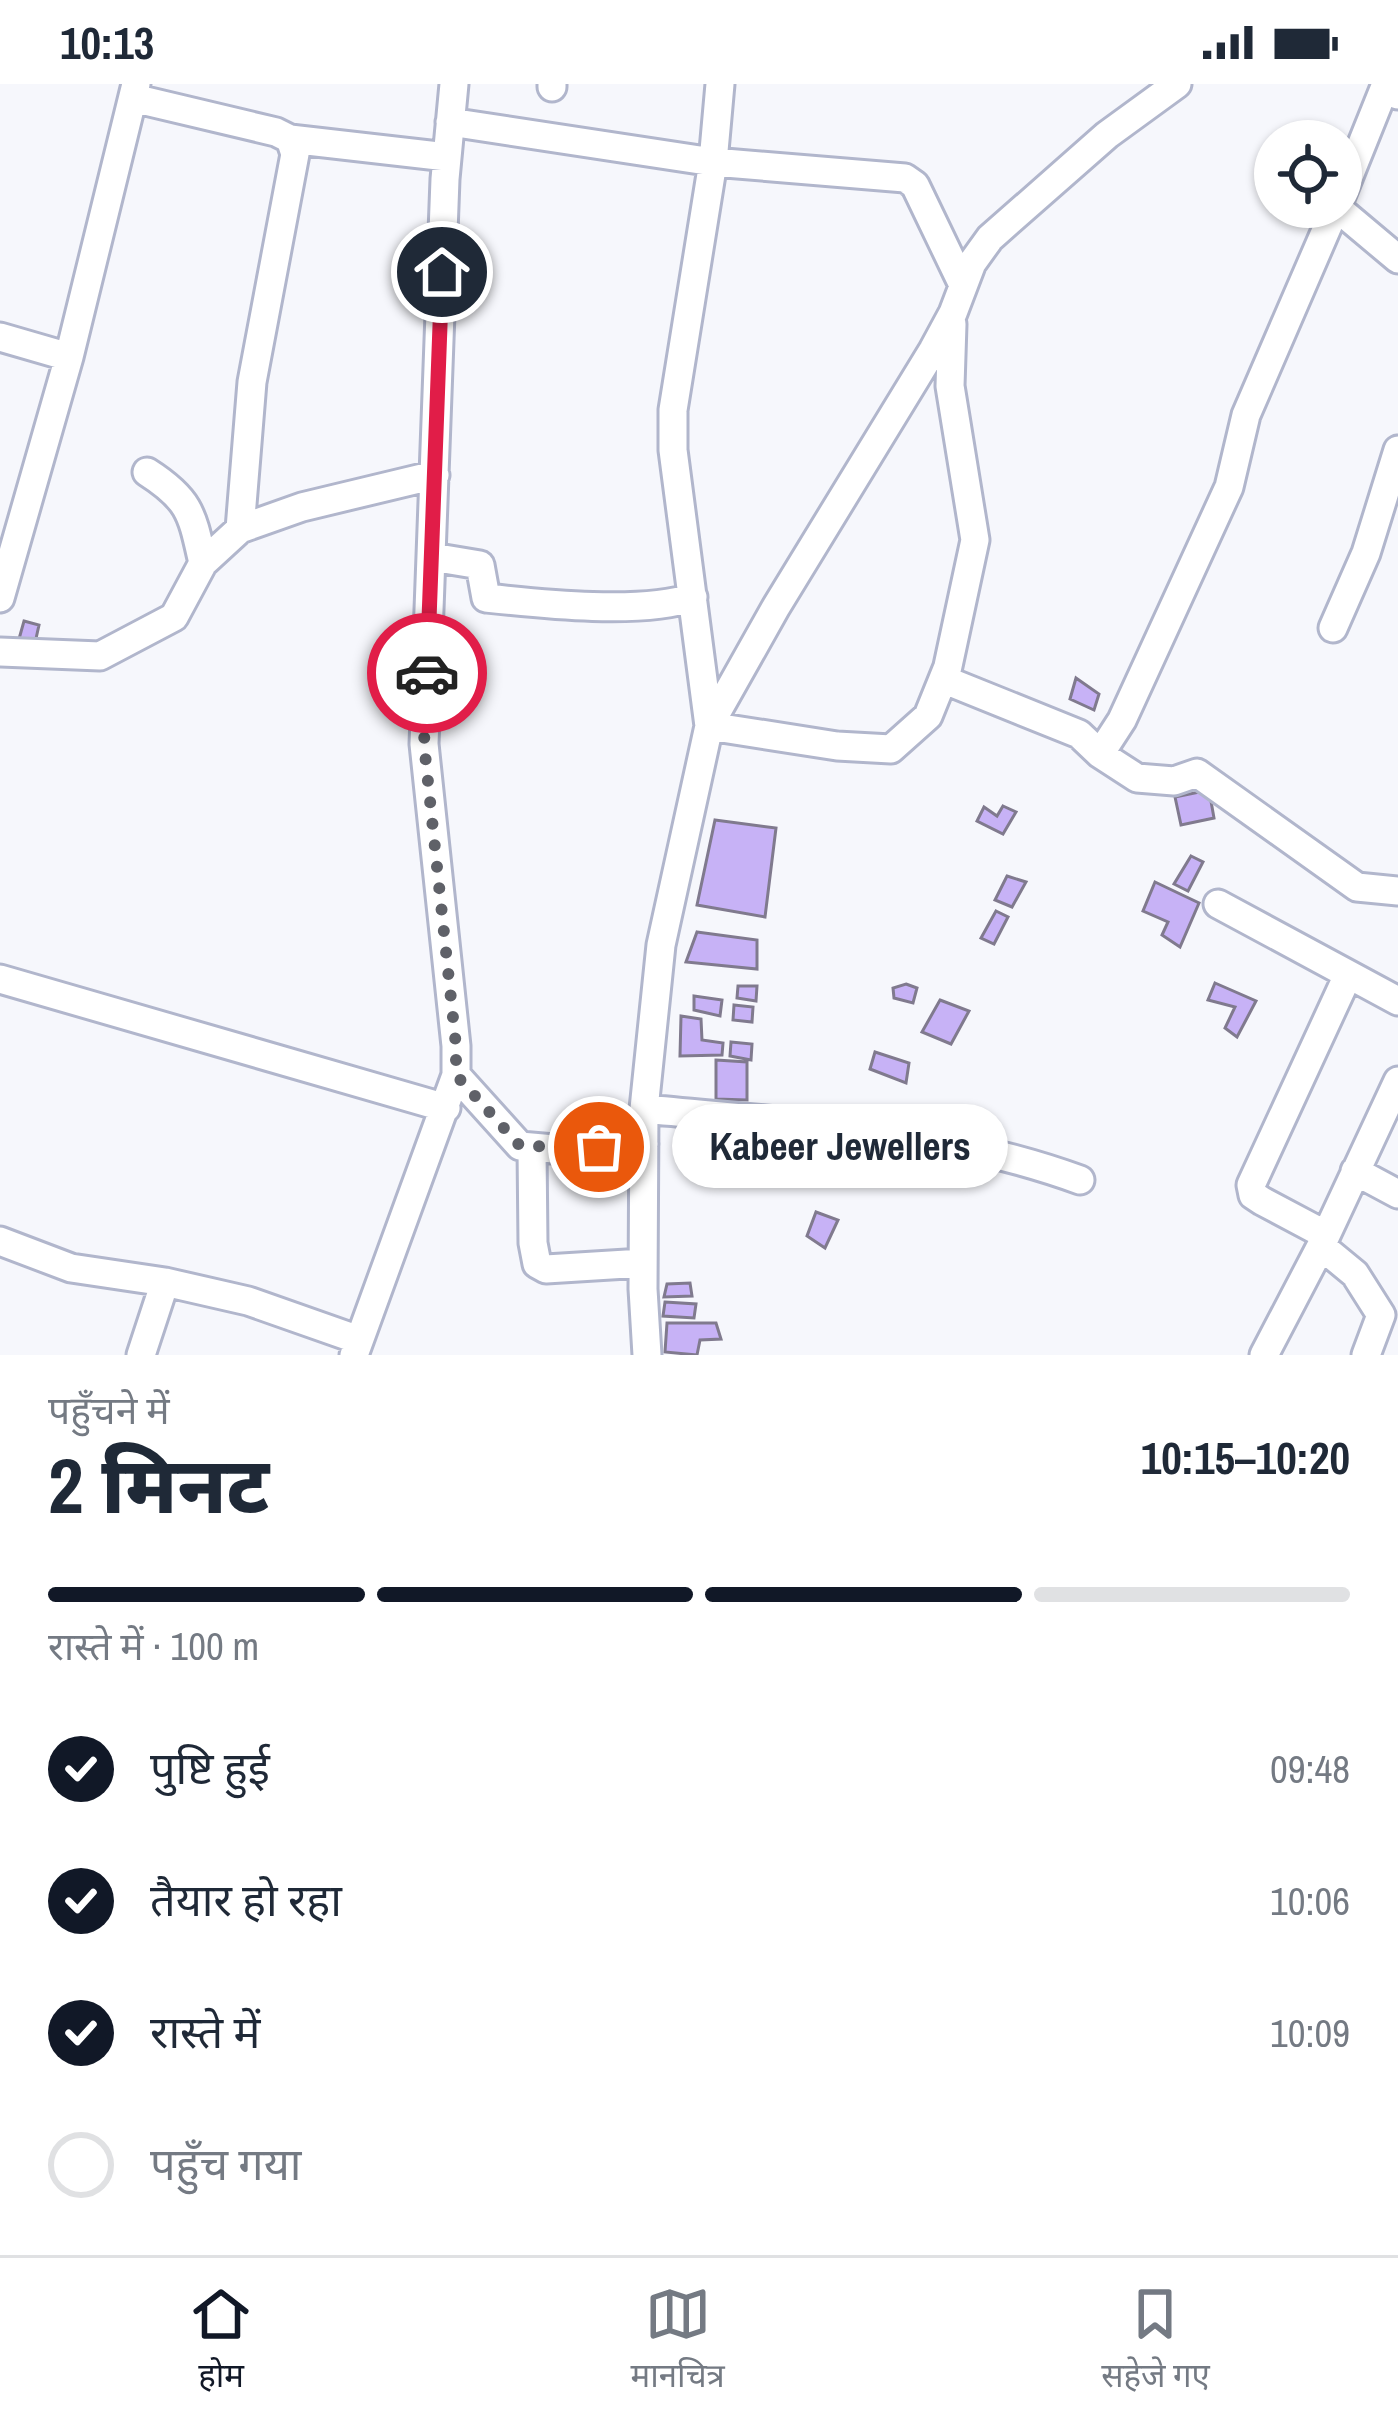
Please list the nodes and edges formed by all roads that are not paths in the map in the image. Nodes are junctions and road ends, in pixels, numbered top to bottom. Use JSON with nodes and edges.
{"nodes":[{"id":1,"x":454,"y":84,"type":"edge"},
{"id":2,"x":720,"y":84,"type":"edge"},
{"id":3,"x":1178,"y":84,"type":"edge"},
{"id":4,"x":134,"y":91,"type":"edge"},
{"id":5,"x":1398,"y":94,"type":"edge"},
{"id":6,"x":450,"y":122,"type":"junction"},
{"id":7,"x":290,"y":139,"type":"junction"},
{"id":8,"x":1362,"y":144,"type":"edge"},
{"id":9,"x":447,"y":157,"type":"junction"},
{"id":10,"x":713,"y":162,"type":"junction"},
{"id":11,"x":1398,"y":259,"type":"edge"},
{"id":12,"x":963,"y":285,"type":"junction"},
{"id":13,"x":953,"y":314,"type":"junction"},
{"id":14,"x":0,"y":337,"type":"edge"},
{"id":15,"x":69,"y":357,"type":"junction"},
{"id":16,"x":1398,"y":450,"type":"edge"},
{"id":17,"x":147,"y":472,"type":"dead end"},
{"id":18,"x":435,"y":475,"type":"junction"},
{"id":19,"x":240,"y":529,"type":"junction"},
{"id":20,"x":432,"y":557,"type":"junction"},
{"id":21,"x":202,"y":563,"type":"junction"},
{"id":22,"x":693,"y":597,"type":"junction"},
{"id":23,"x":0,"y":598,"type":"edge"},
{"id":24,"x":1333,"y":628,"type":"dead end"},
{"id":25,"x":0,"y":652,"type":"edge"},
{"id":26,"x":947,"y":668,"type":"junction"},
{"id":27,"x":709,"y":726,"type":"junction"},
{"id":28,"x":1100,"y":754,"type":"junction"},
{"id":29,"x":1398,"y":891,"type":"edge"},
{"id":30,"x":1218,"y":904,"type":"dead end"},
{"id":31,"x":1348,"y":974,"type":"junction"},
{"id":32,"x":0,"y":979,"type":"edge"},
{"id":33,"x":1398,"y":1001,"type":"edge"},
{"id":34,"x":456,"y":1075,"type":"junction"},
{"id":35,"x":1398,"y":1081,"type":"edge"},
{"id":36,"x":446,"y":1108,"type":"junction"},
{"id":37,"x":644,"y":1108,"type":"junction"},
{"id":38,"x":1391,"y":1114,"type":"edge"},
{"id":39,"x":644,"y":1144,"type":"junction"},
{"id":40,"x":532,"y":1148,"type":"junction"},
{"id":41,"x":1355,"y":1171,"type":"junction"},
{"id":42,"x":1080,"y":1180,"type":"dead end"},
{"id":43,"x":1398,"y":1194,"type":"edge"},
{"id":44,"x":1324,"y":1240,"type":"junction"},
{"id":45,"x":0,"y":1241,"type":"edge"},
{"id":46,"x":643,"y":1263,"type":"junction"},
{"id":47,"x":165,"y":1282,"type":"junction"},
{"id":48,"x":357,"y":1348,"type":"edge"},
{"id":49,"x":141,"y":1355,"type":"edge"},
{"id":50,"x":647,"y":1355,"type":"edge"},
{"id":51,"x":1264,"y":1355,"type":"edge"},
{"id":52,"x":1366,"y":1355,"type":"edge"}],
"edges":[{"from":1,"to":6,"type":"street"},
{"from":2,"to":10,"type":"street"},
{"from":3,"to":12,"type":"street"},
{"from":4,"to":7,"type":"street"},
{"from":4,"to":15,"type":"street"},
{"from":5,"to":8,"type":"street"},
{"from":6,"to":9,"type":"street"},
{"from":6,"to":10,"type":"street"},
{"from":7,"to":9,"type":"street"},
{"from":7,"to":19,"type":"street"},
{"from":9,"to":18,"type":"street"},
{"from":10,"to":12,"type":"street"},
{"from":10,"to":22,"type":"street"},
{"from":11,"to":28,"type":"street"},
{"from":12,"to":13,"type":"street"},
{"from":13,"to":26,"type":"street"},
{"from":13,"to":27,"type":"street"},
{"from":14,"to":15,"type":"street"},
{"from":15,"to":23,"type":"street"},
{"from":16,"to":24,"type":"street"},
{"from":17,"to":21,"type":"street"},
{"from":18,"to":19,"type":"street"},
{"from":18,"to":20,"type":"street"},
{"from":19,"to":21,"type":"street"},
{"from":20,"to":22,"type":"street"},
{"from":20,"to":34,"type":"street"},
{"from":21,"to":25,"type":"street"},
{"from":22,"to":27,"type":"street"},
{"from":26,"to":27,"type":"street"},
{"from":26,"to":28,"type":"street"},
{"from":27,"to":37,"type":"street"},
{"from":28,"to":29,"type":"street"},
{"from":30,"to":31,"type":"street"},
{"from":31,"to":33,"type":"street"},
{"from":31,"to":44,"type":"street"},
{"from":32,"to":36,"type":"street"},
{"from":34,"to":36,"type":"street"},
{"from":34,"to":40,"type":"street"},
{"from":35,"to":38,"type":"street"},
{"from":36,"to":48,"type":"street"},
{"from":37,"to":39,"type":"street"},
{"from":37,"to":42,"type":"street"},
{"from":38,"to":41,"type":"street"},
{"from":39,"to":40,"type":"street"},
{"from":39,"to":46,"type":"street"},
{"from":40,"to":46,"type":"street"},
{"from":41,"to":43,"type":"street"},
{"from":41,"to":44,"type":"street"},
{"from":44,"to":51,"type":"street"},
{"from":44,"to":52,"type":"street"},
{"from":45,"to":47,"type":"street"},
{"from":46,"to":50,"type":"street"},
{"from":47,"to":48,"type":"street"},
{"from":47,"to":49,"type":"street"}]}
